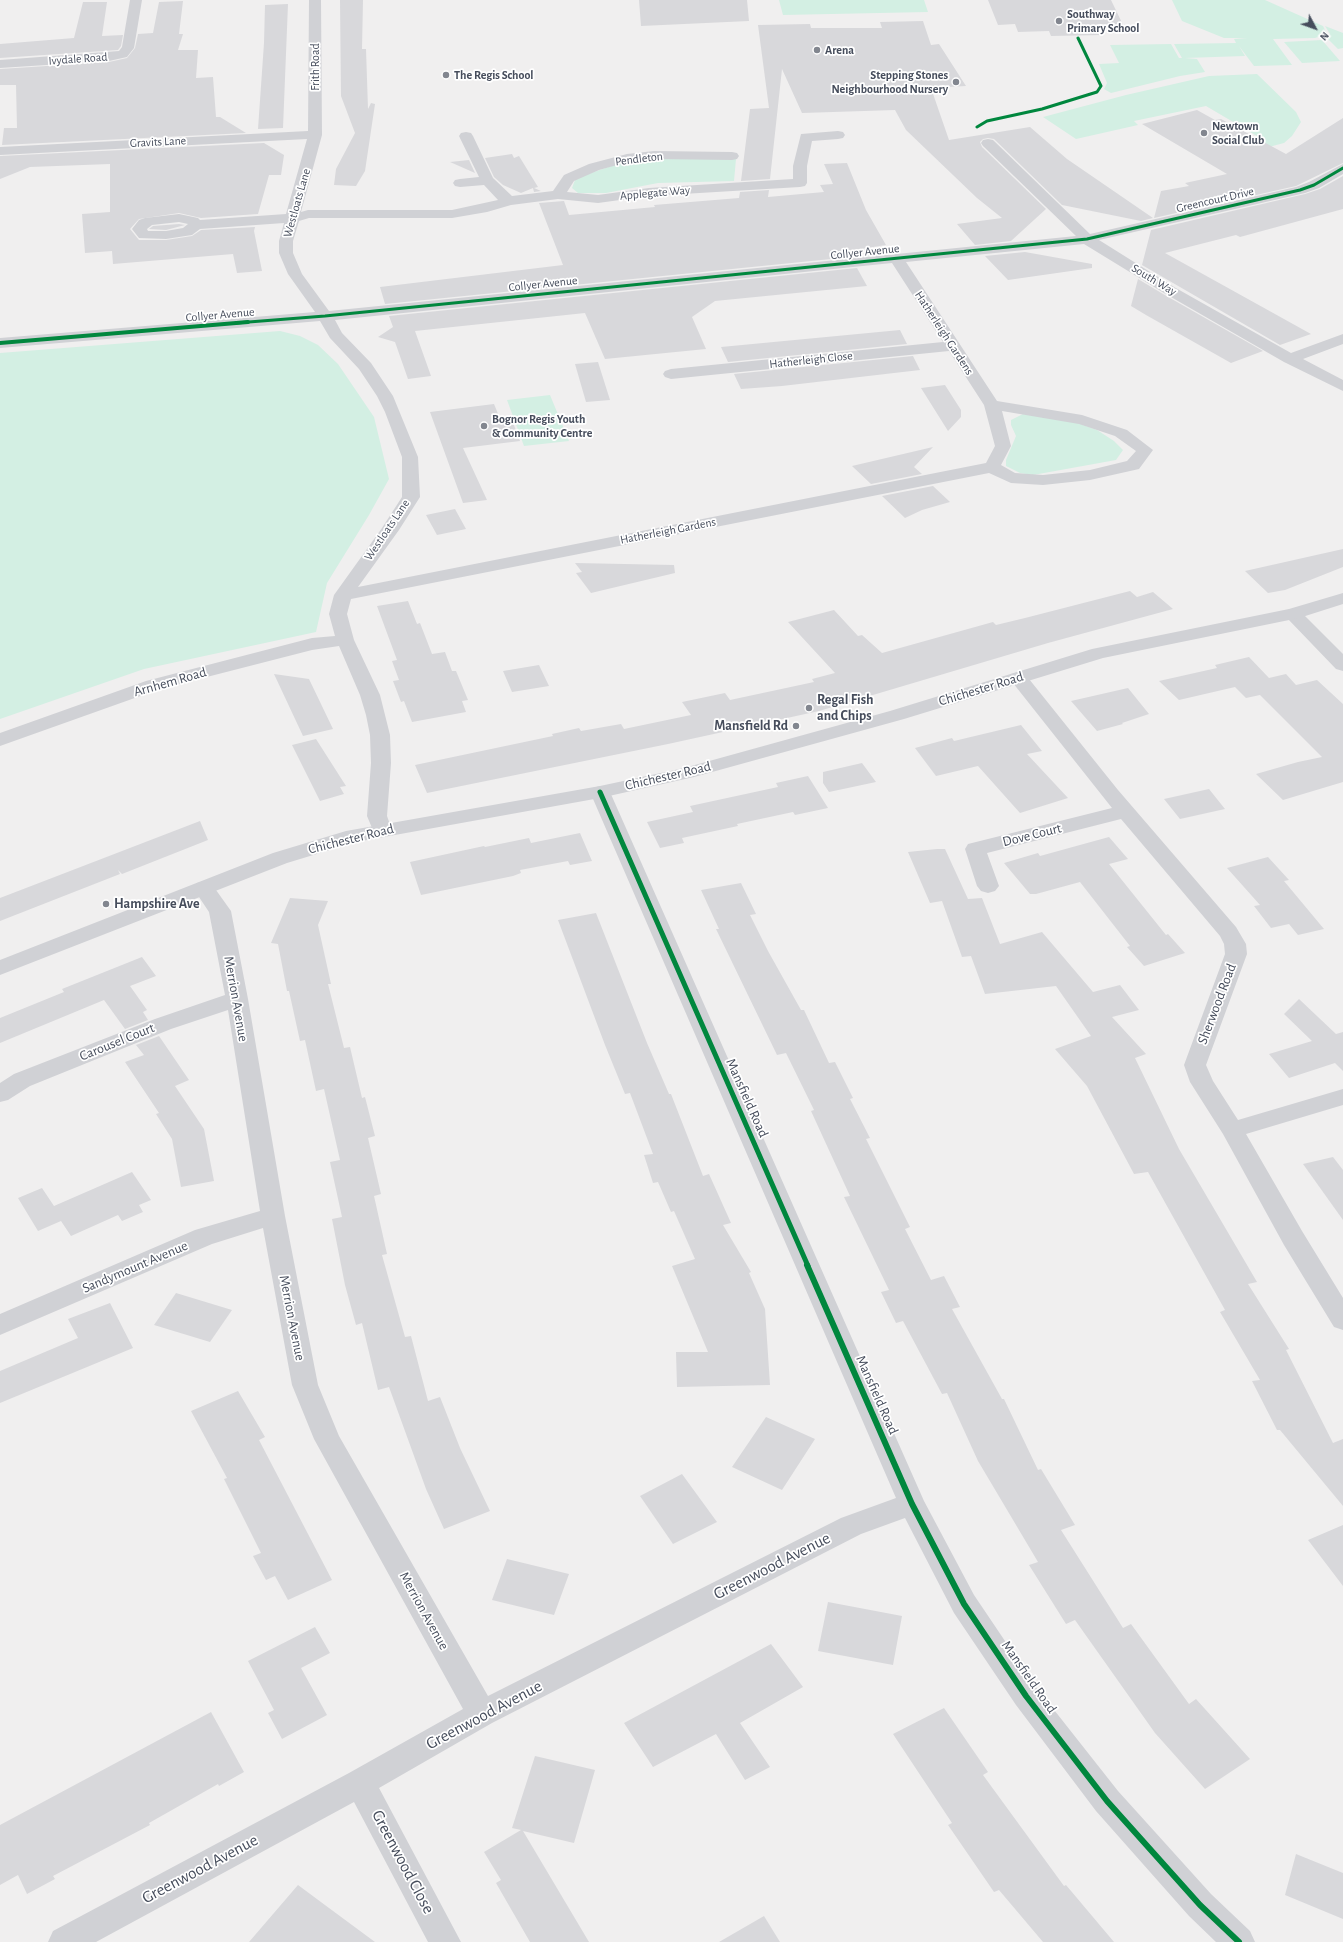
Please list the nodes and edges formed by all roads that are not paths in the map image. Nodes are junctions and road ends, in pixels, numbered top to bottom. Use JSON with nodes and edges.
{"nodes":[{"id":1,"x":136,"y":0,"type":"edge"},
{"id":2,"x":314,"y":0,"type":"edge"},
{"id":3,"x":0,"y":64,"type":"edge"},
{"id":4,"x":315,"y":135,"type":"junction"},
{"id":5,"x":838,"y":135,"type":"dead end"},
{"id":6,"x":466,"y":136,"type":"dead end"},
{"id":7,"x":988,"y":143,"type":"dead end"},
{"id":8,"x":0,"y":151,"type":"edge"},
{"id":9,"x":732,"y":156,"type":"dead end"},
{"id":10,"x":1343,"y":168,"type":"edge"},
{"id":11,"x":487,"y":180,"type":"junction"},
{"id":12,"x":460,"y":183,"type":"dead end"},
{"id":13,"x":558,"y":195,"type":"junction"},
{"id":14,"x":510,"y":201,"type":"junction"},
{"id":15,"x":294,"y":218,"type":"junction"},
{"id":16,"x":196,"y":225,"type":"dead end"},
{"id":17,"x":1087,"y":239,"type":"junction"},
{"id":18,"x":897,"y":259,"type":"junction"},
{"id":19,"x":324,"y":316,"type":"junction"},
{"id":20,"x":1343,"y":339,"type":"edge"},
{"id":21,"x":0,"y":343,"type":"edge"},
{"id":22,"x":952,"y":346,"type":"junction"},
{"id":23,"x":1290,"y":360,"type":"junction"},
{"id":24,"x":671,"y":374,"type":"dead end"},
{"id":25,"x":1343,"y":386,"type":"edge"},
{"id":26,"x":992,"y":405,"type":"junction"},
{"id":27,"x":992,"y":467,"type":"junction"},
{"id":28,"x":343,"y":595,"type":"junction"},
{"id":29,"x":1343,"y":598,"type":"edge"},
{"id":30,"x":1293,"y":614,"type":"junction"},
{"id":31,"x":345,"y":640,"type":"junction"},
{"id":32,"x":1343,"y":665,"type":"edge"},
{"id":33,"x":1018,"y":678,"type":"junction"},
{"id":34,"x":0,"y":740,"type":"edge"},
{"id":35,"x":600,"y":792,"type":"junction"},
{"id":36,"x":1126,"y":811,"type":"junction"},
{"id":37,"x":382,"y":830,"type":"junction"},
{"id":38,"x":988,"y":886,"type":"dead end"},
{"id":39,"x":204,"y":888,"type":"junction"},
{"id":40,"x":0,"y":968,"type":"edge"},
{"id":41,"x":237,"y":999,"type":"junction"},
{"id":42,"x":0,"y":1094,"type":"edge"},
{"id":43,"x":1343,"y":1097,"type":"edge"},
{"id":44,"x":1232,"y":1130,"type":"junction"},
{"id":45,"x":273,"y":1216,"type":"junction"},
{"id":46,"x":1343,"y":1320,"type":"edge"},
{"id":47,"x":0,"y":1325,"type":"edge"},
{"id":48,"x":912,"y":1504,"type":"junction"},
{"id":49,"x":482,"y":1714,"type":"junction"},
{"id":50,"x":360,"y":1783,"type":"junction"},
{"id":51,"x":64,"y":1942,"type":"edge"},
{"id":52,"x":445,"y":1942,"type":"edge"},
{"id":53,"x":1239,"y":1942,"type":"edge"}],
"edges":[{"from":1,"to":3,"type":"street","name":"Ivydale Road"},
{"from":2,"to":4,"type":"street","name":"Frith Road"},
{"from":4,"to":8,"type":"street","name":"Gravits Lane"},
{"from":4,"to":15,"type":"street","name":"Westloats Lane"},
{"from":5,"to":13,"type":"street","name":"Applegate Way"},
{"from":6,"to":11,"type":"street"},
{"from":7,"to":17,"type":"street","name":"South Way"},
{"from":9,"to":13,"type":"street","name":"Pendleton"},
{"from":10,"to":17,"type":"street","name":"Greencourt Drive"},
{"from":11,"to":12,"type":"street"},
{"from":11,"to":14,"type":"street"},
{"from":13,"to":14,"type":"street","name":"Applegate Way"},
{"from":14,"to":15,"type":"street","name":"Applegate Way"},
{"from":15,"to":16,"type":"street","name":"Applegate Way"},
{"from":15,"to":19,"type":"street","name":"Westloats Lane"},
{"from":17,"to":18,"type":"street","name":"Collyer Avenue"},
{"from":17,"to":23,"type":"street","name":"South Way"},
{"from":18,"to":19,"type":"street","name":"Collyer Avenue"},
{"from":18,"to":22,"type":"street","name":"Hatherleigh Gardens"},
{"from":19,"to":21,"type":"street","name":"Collyer Avenue"},
{"from":19,"to":28,"type":"street","name":"Westloats Lane"},
{"from":20,"to":23,"type":"street"},
{"from":22,"to":24,"type":"street","name":"Hatherleigh Close"},
{"from":22,"to":26,"type":"street","name":"Hatherleigh Gardens"},
{"from":23,"to":25,"type":"street","name":"South Way"},
{"from":26,"to":27,"type":"street","name":"Hatherleigh Gardens"},
{"from":26,"to":27,"type":"street"},
{"from":27,"to":28,"type":"street","name":"Hatherleigh Gardens"},
{"from":28,"to":31,"type":"street","name":"Westloats Lane"},
{"from":29,"to":30,"type":"street","name":"Chichester Road"},
{"from":30,"to":32,"type":"street"},
{"from":30,"to":33,"type":"street","name":"Chichester Road"},
{"from":31,"to":34,"type":"street","name":"Arnhem Road"},
{"from":31,"to":37,"type":"street","name":"Westloats Lane"},
{"from":33,"to":35,"type":"street","name":"Chichester Road"},
{"from":33,"to":36,"type":"street","name":"Sherwood Road"},
{"from":35,"to":37,"type":"street","name":"Chichester Road"},
{"from":35,"to":48,"type":"street","name":"Mansfield Road"},
{"from":36,"to":38,"type":"street","name":"Dove Court"},
{"from":36,"to":44,"type":"street","name":"Sherwood Road"},
{"from":37,"to":39,"type":"street","name":"Chichester Road"},
{"from":39,"to":40,"type":"street","name":"Chichester Road"},
{"from":39,"to":41,"type":"street","name":"Merrion Avenue"},
{"from":41,"to":42,"type":"street","name":"Carousel Court"},
{"from":41,"to":45,"type":"street","name":"Merrion Avenue"},
{"from":43,"to":44,"type":"street"},
{"from":44,"to":46,"type":"street","name":"Sherwood Road"},
{"from":45,"to":47,"type":"street","name":"Sandymount Avenue"},
{"from":45,"to":49,"type":"street","name":"Merrion Avenue"},
{"from":48,"to":49,"type":"street","name":"Greenwood Avenue"},
{"from":48,"to":53,"type":"street","name":"Mansfield Road"},
{"from":49,"to":50,"type":"street","name":"Greenwood Avenue"},
{"from":50,"to":51,"type":"street","name":"Greenwood Avenue"},
{"from":50,"to":52,"type":"street","name":"Greenwood Close"}]}
